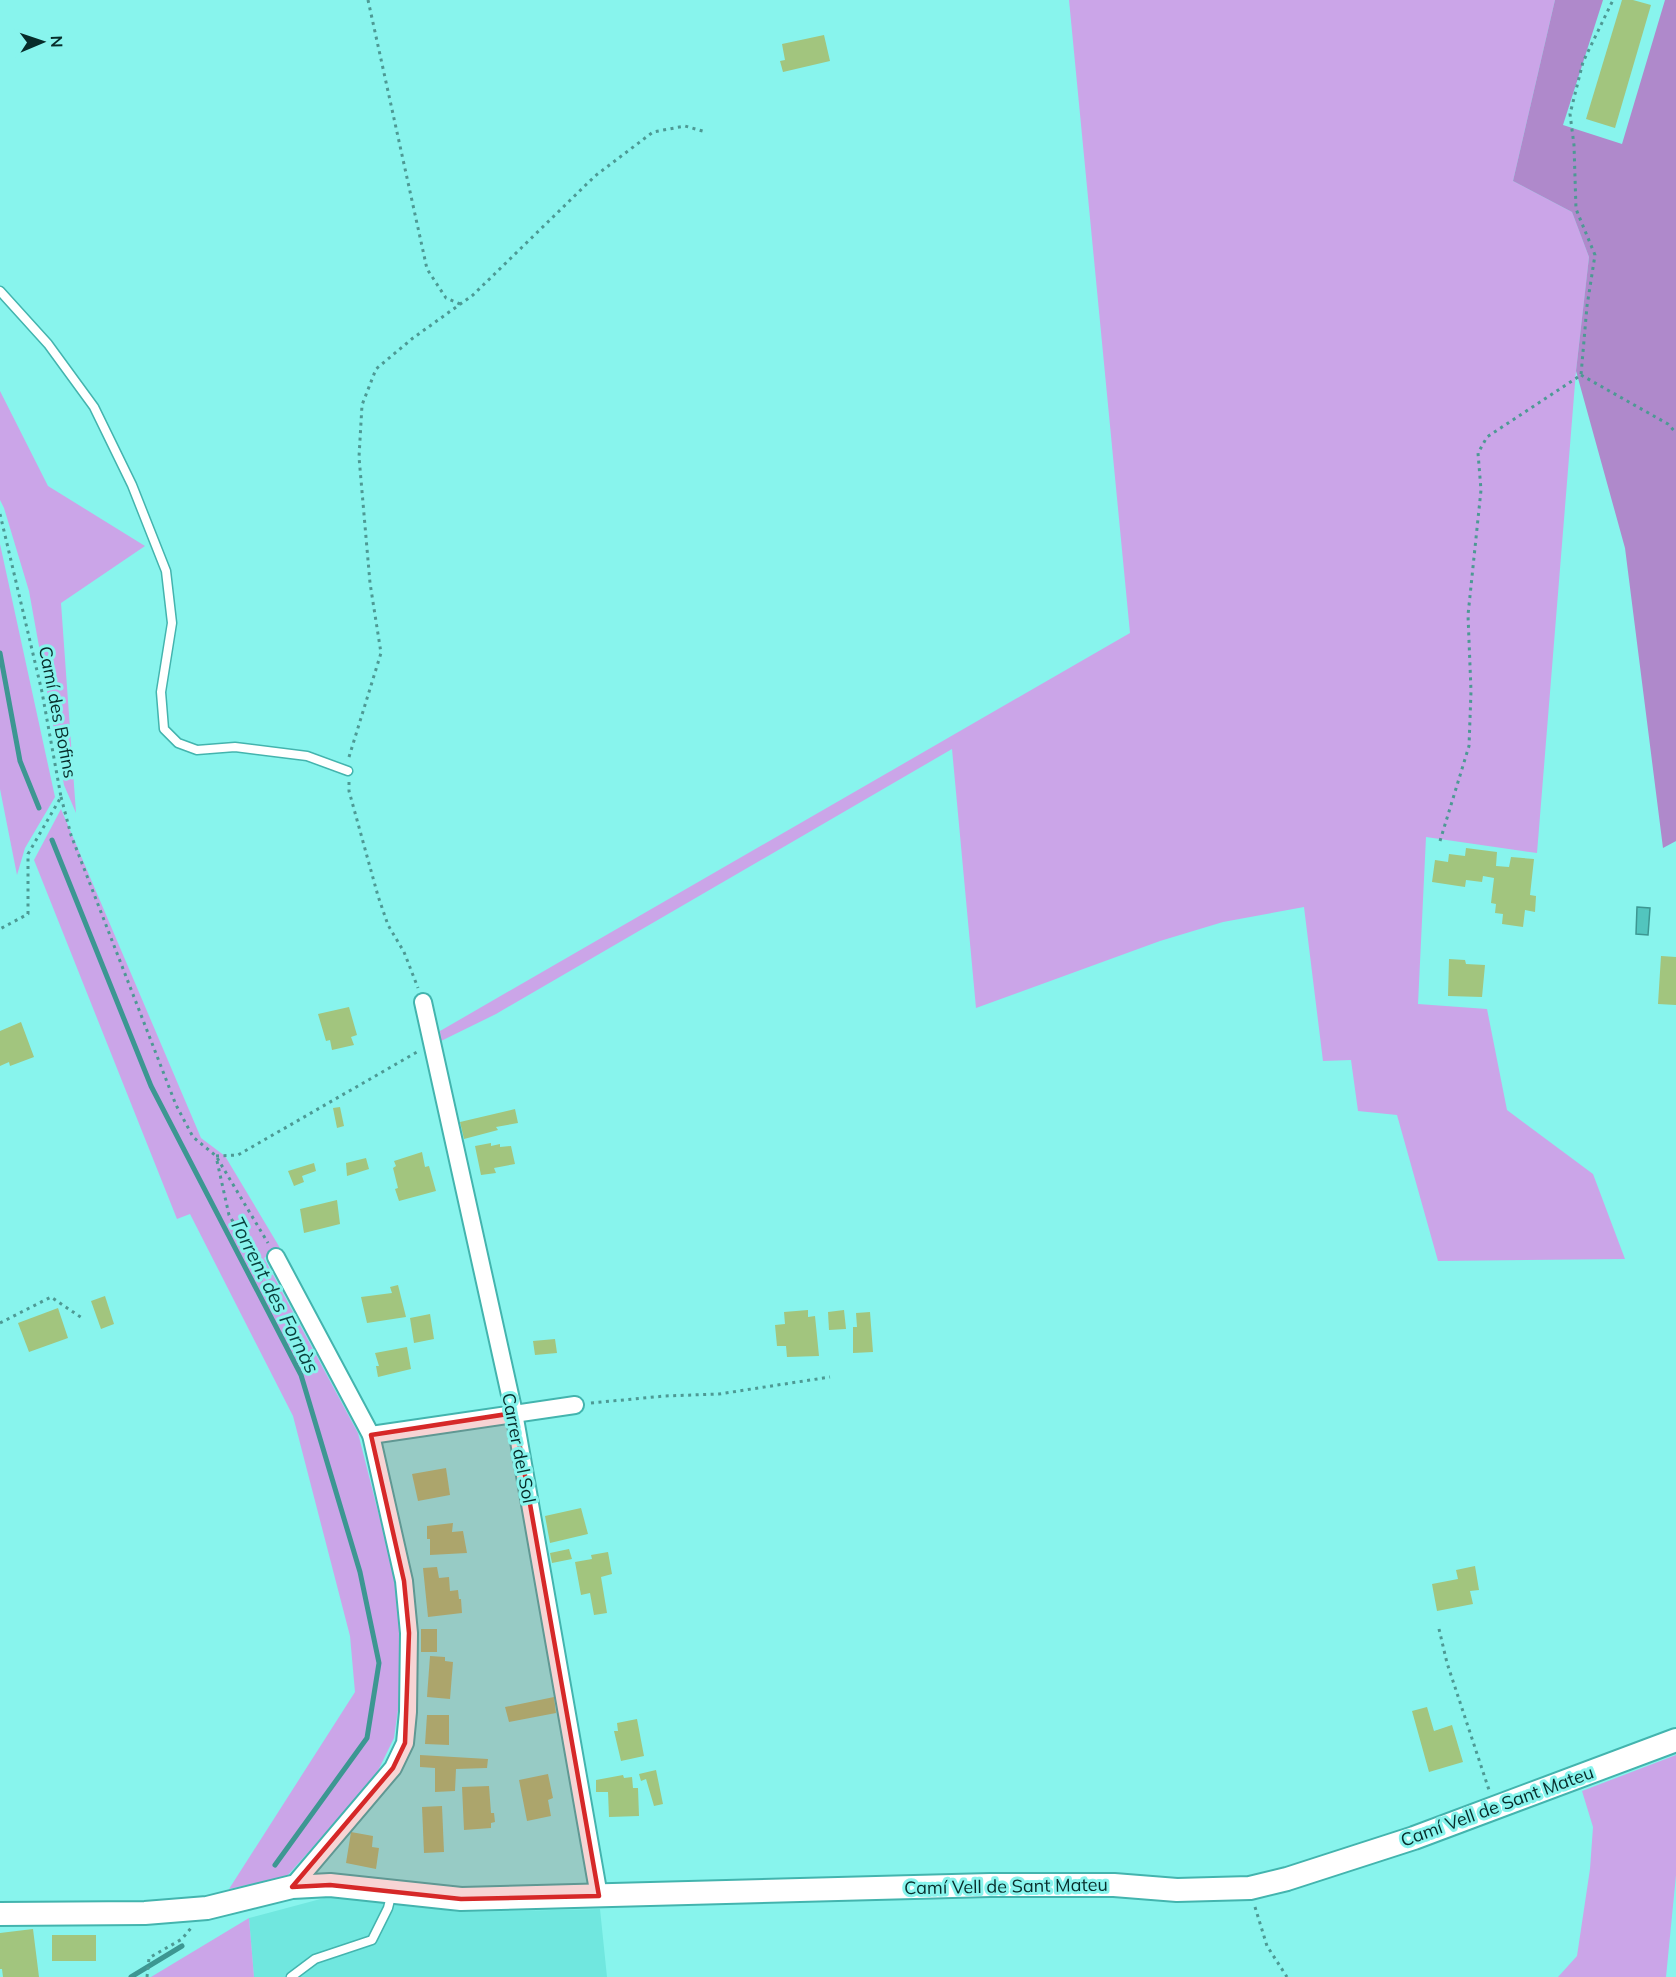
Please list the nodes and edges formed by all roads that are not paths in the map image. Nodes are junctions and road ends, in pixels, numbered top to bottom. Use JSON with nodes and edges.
{"nodes":[{"id":1,"x":0,"y":291,"type":"edge"},
{"id":2,"x":348,"y":771,"type":"road end"},
{"id":3,"x":423,"y":1002,"type":"road end"},
{"id":4,"x":276,"y":1257,"type":"road end"},
{"id":5,"x":575,"y":1405,"type":"road end"},
{"id":6,"x":514,"y":1413,"type":"junction"},
{"id":7,"x":371,"y":1435,"type":"junction"},
{"id":8,"x":1676,"y":1740,"type":"edge"},
{"id":9,"x":302,"y":1887,"type":"junction"},
{"id":10,"x":392,"y":1891,"type":"junction"},
{"id":11,"x":599,"y":1896,"type":"junction"},
{"id":12,"x":0,"y":1914,"type":"edge"},
{"id":13,"x":291,"y":1977,"type":"edge"}],
"edges":[{"from":1,"to":2,"type":"lane"},
{"from":3,"to":6,"type":"street","name":"Carrer del Sol"},
{"from":4,"to":7,"type":"street"},
{"from":5,"to":6,"type":"street"},
{"from":6,"to":7,"type":"street"},
{"from":6,"to":11,"type":"street","name":"Carrer del Sol"},
{"from":7,"to":9,"type":"street"},
{"from":8,"to":11,"type":"street","name":"Camí Vell de Sant Mateu"},
{"from":9,"to":10,"type":"street","name":"Camí Vell de Sant Mateu"},
{"from":9,"to":12,"type":"street","name":"Camí Vell de Sant Mateu"},
{"from":10,"to":11,"type":"street","name":"Camí Vell de Sant Mateu"},
{"from":10,"to":13,"type":"lane"}]}
